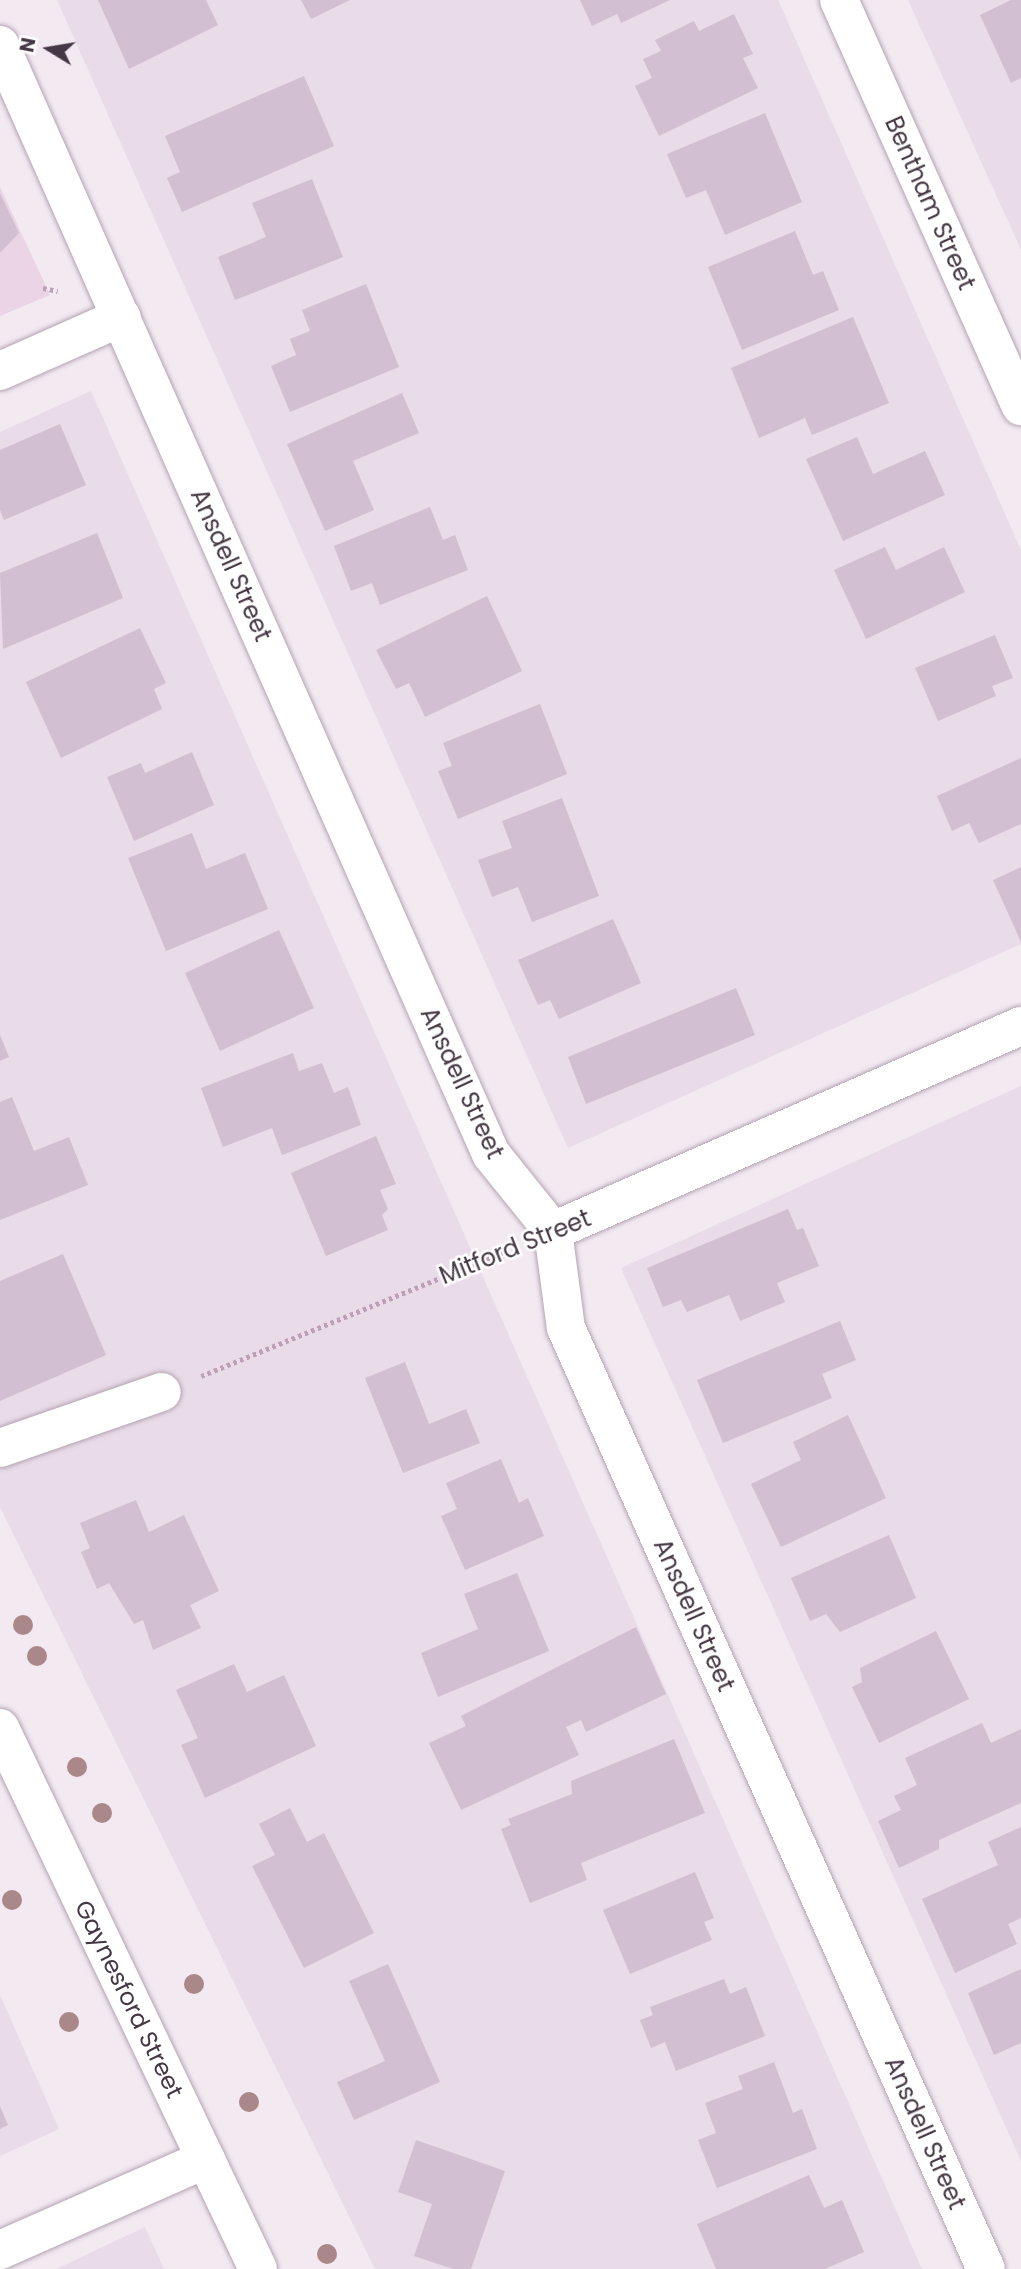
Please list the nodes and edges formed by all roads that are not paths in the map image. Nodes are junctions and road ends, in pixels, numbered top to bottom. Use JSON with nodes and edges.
{"nodes":[{"id":1,"x":839,"y":0,"type":"edge"},
{"id":2,"x":0,"y":45,"type":"edge"},
{"id":3,"x":122,"y":317,"type":"junction"},
{"id":4,"x":0,"y":370,"type":"edge"},
{"id":5,"x":1021,"y":406,"type":"edge"},
{"id":6,"x":1021,"y":1026,"type":"edge"},
{"id":7,"x":553,"y":1231,"type":"junction"},
{"id":8,"x":162,"y":1392,"type":"road end"},
{"id":9,"x":0,"y":1448,"type":"edge"},
{"id":10,"x":0,"y":1728,"type":"edge"},
{"id":11,"x":206,"y":2159,"type":"junction"},
{"id":12,"x":0,"y":2250,"type":"edge"},
{"id":13,"x":258,"y":2269,"type":"edge"},
{"id":14,"x":986,"y":2269,"type":"edge"}],
"edges":[{"from":1,"to":5,"type":"street","name":"Bentham Street"},
{"from":2,"to":3,"type":"street","name":"Ansdell Street"},
{"from":3,"to":4,"type":"street"},
{"from":3,"to":7,"type":"street","name":"Ansdell Street"},
{"from":6,"to":7,"type":"street","name":"Mitford Street"},
{"from":7,"to":14,"type":"street","name":"Ansdell Street"},
{"from":8,"to":9,"type":"street"},
{"from":10,"to":11,"type":"street","name":"Gaynesford Street"},
{"from":11,"to":12,"type":"street"},
{"from":11,"to":13,"type":"street","name":"Gaynesford Street"}]}
